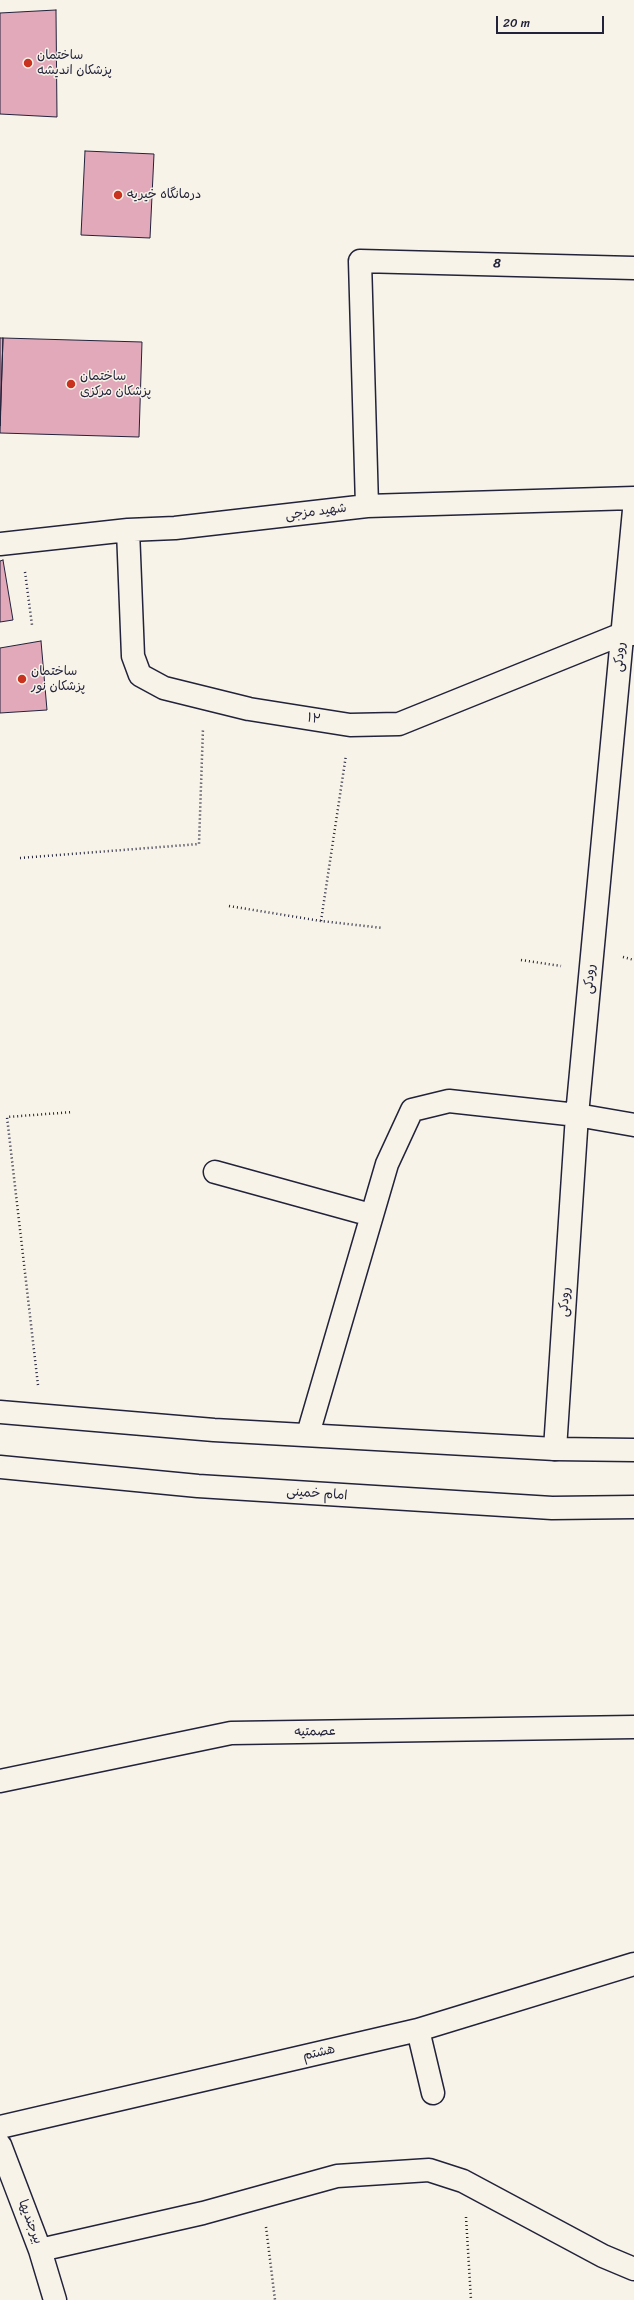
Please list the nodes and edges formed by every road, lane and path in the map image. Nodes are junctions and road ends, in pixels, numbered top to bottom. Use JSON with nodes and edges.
{"nodes":[{"id":1,"x":634,"y":268,"type":"edge"},
{"id":2,"x":634,"y":498,"type":"edge"},
{"id":3,"x":367,"y":506,"type":"junction"},
{"id":4,"x":634,"y":510,"type":"edge"},
{"id":5,"x":128,"y":530,"type":"junction"},
{"id":6,"x":21,"y":542,"type":"junction"},
{"id":7,"x":0,"y":544,"type":"edge"},
{"id":8,"x":32,"y":625,"type":"dead end"},
{"id":9,"x":628,"y":634,"type":"edge"},
{"id":10,"x":204,"y":698,"type":"junction"},
{"id":11,"x":350,"y":725,"type":"junction"},
{"id":12,"x":20,"y":858,"type":"dead end"},
{"id":13,"x":229,"y":906,"type":"dead end"},
{"id":14,"x":321,"y":921,"type":"junction"},
{"id":15,"x":383,"y":928,"type":"dead end"},
{"id":16,"x":521,"y":960,"type":"dead end"},
{"id":17,"x":591,"y":971,"type":"junction"},
{"id":18,"x":73,"y":1112,"type":"dead end"},
{"id":19,"x":577,"y":1115,"type":"junction"},
{"id":20,"x":634,"y":1125,"type":"edge"},
{"id":21,"x":215,"y":1172,"type":"dead end"},
{"id":22,"x":371,"y":1215,"type":"junction"},
{"id":23,"x":0,"y":1412,"type":"edge"},
{"id":24,"x":41,"y":1416,"type":"junction"},
{"id":25,"x":308,"y":1434,"type":"junction"},
{"id":26,"x":555,"y":1449,"type":"junction"},
{"id":27,"x":634,"y":1450,"type":"edge"},
{"id":28,"x":0,"y":1467,"type":"edge"},
{"id":29,"x":634,"y":1507,"type":"edge"},
{"id":30,"x":634,"y":1727,"type":"edge"},
{"id":31,"x":0,"y":1781,"type":"edge"},
{"id":32,"x":634,"y":1964,"type":"edge"},
{"id":33,"x":418,"y":2030,"type":"junction"},
{"id":34,"x":433,"y":2093,"type":"dead end"},
{"id":35,"x":0,"y":2127,"type":"edge"},
{"id":36,"x":0,"y":2146,"type":"edge"},
{"id":37,"x":463,"y":2181,"type":"junction"},
{"id":38,"x":262,"y":2196,"type":"junction"},
{"id":39,"x":40,"y":2250,"type":"junction"},
{"id":40,"x":634,"y":2270,"type":"edge"},
{"id":41,"x":55,"y":2300,"type":"edge"},
{"id":42,"x":275,"y":2300,"type":"edge"},
{"id":43,"x":471,"y":2300,"type":"edge"}],
"edges":[{"from":1,"to":3,"type":"street","name":"8"},
{"from":2,"to":3,"type":"street","name":"شهید مزجی"},
{"from":3,"to":5,"type":"street","name":"شهید مزجی"},
{"from":4,"to":9,"type":"street","name":"رودکی"},
{"from":5,"to":6,"type":"street","name":"شهید مزجی"},
{"from":5,"to":10,"type":"street","name":"۱۲"},
{"from":6,"to":7,"type":"street","name":"شهید مزجی"},
{"from":6,"to":8,"type":"path"},
{"from":9,"to":11,"type":"street","name":"۱۲"},
{"from":9,"to":17,"type":"street","name":"رودکی"},
{"from":10,"to":11,"type":"street","name":"۱۲"},
{"from":10,"to":12,"type":"path"},
{"from":11,"to":14,"type":"path"},
{"from":13,"to":14,"type":"path"},
{"from":14,"to":15,"type":"path"},
{"from":16,"to":17,"type":"path"},
{"from":17,"to":19,"type":"street","name":"رودکی"},
{"from":18,"to":24,"type":"path"},
{"from":19,"to":20,"type":"street"},
{"from":19,"to":22,"type":"street"},
{"from":19,"to":26,"type":"street","name":"رودکی"},
{"from":21,"to":22,"type":"street"},
{"from":22,"to":25,"type":"street"},
{"from":23,"to":24,"type":"street"},
{"from":24,"to":25,"type":"street"},
{"from":25,"to":26,"type":"street"},
{"from":26,"to":27,"type":"street"},
{"from":28,"to":29,"type":"street","name":"امام خمینی"},
{"from":30,"to":31,"type":"street","name":"عصمتیه"},
{"from":32,"to":33,"type":"street","name":"هشتم"},
{"from":33,"to":34,"type":"street"},
{"from":33,"to":35,"type":"street","name":"هشتم"},
{"from":36,"to":39,"type":"street","name":"بیرجندیها"},
{"from":37,"to":38,"type":"street"},
{"from":37,"to":40,"type":"street"},
{"from":37,"to":43,"type":"path"},
{"from":38,"to":39,"type":"street"},
{"from":38,"to":42,"type":"path"},
{"from":39,"to":41,"type":"street","name":"بیرجندیها"}]}
